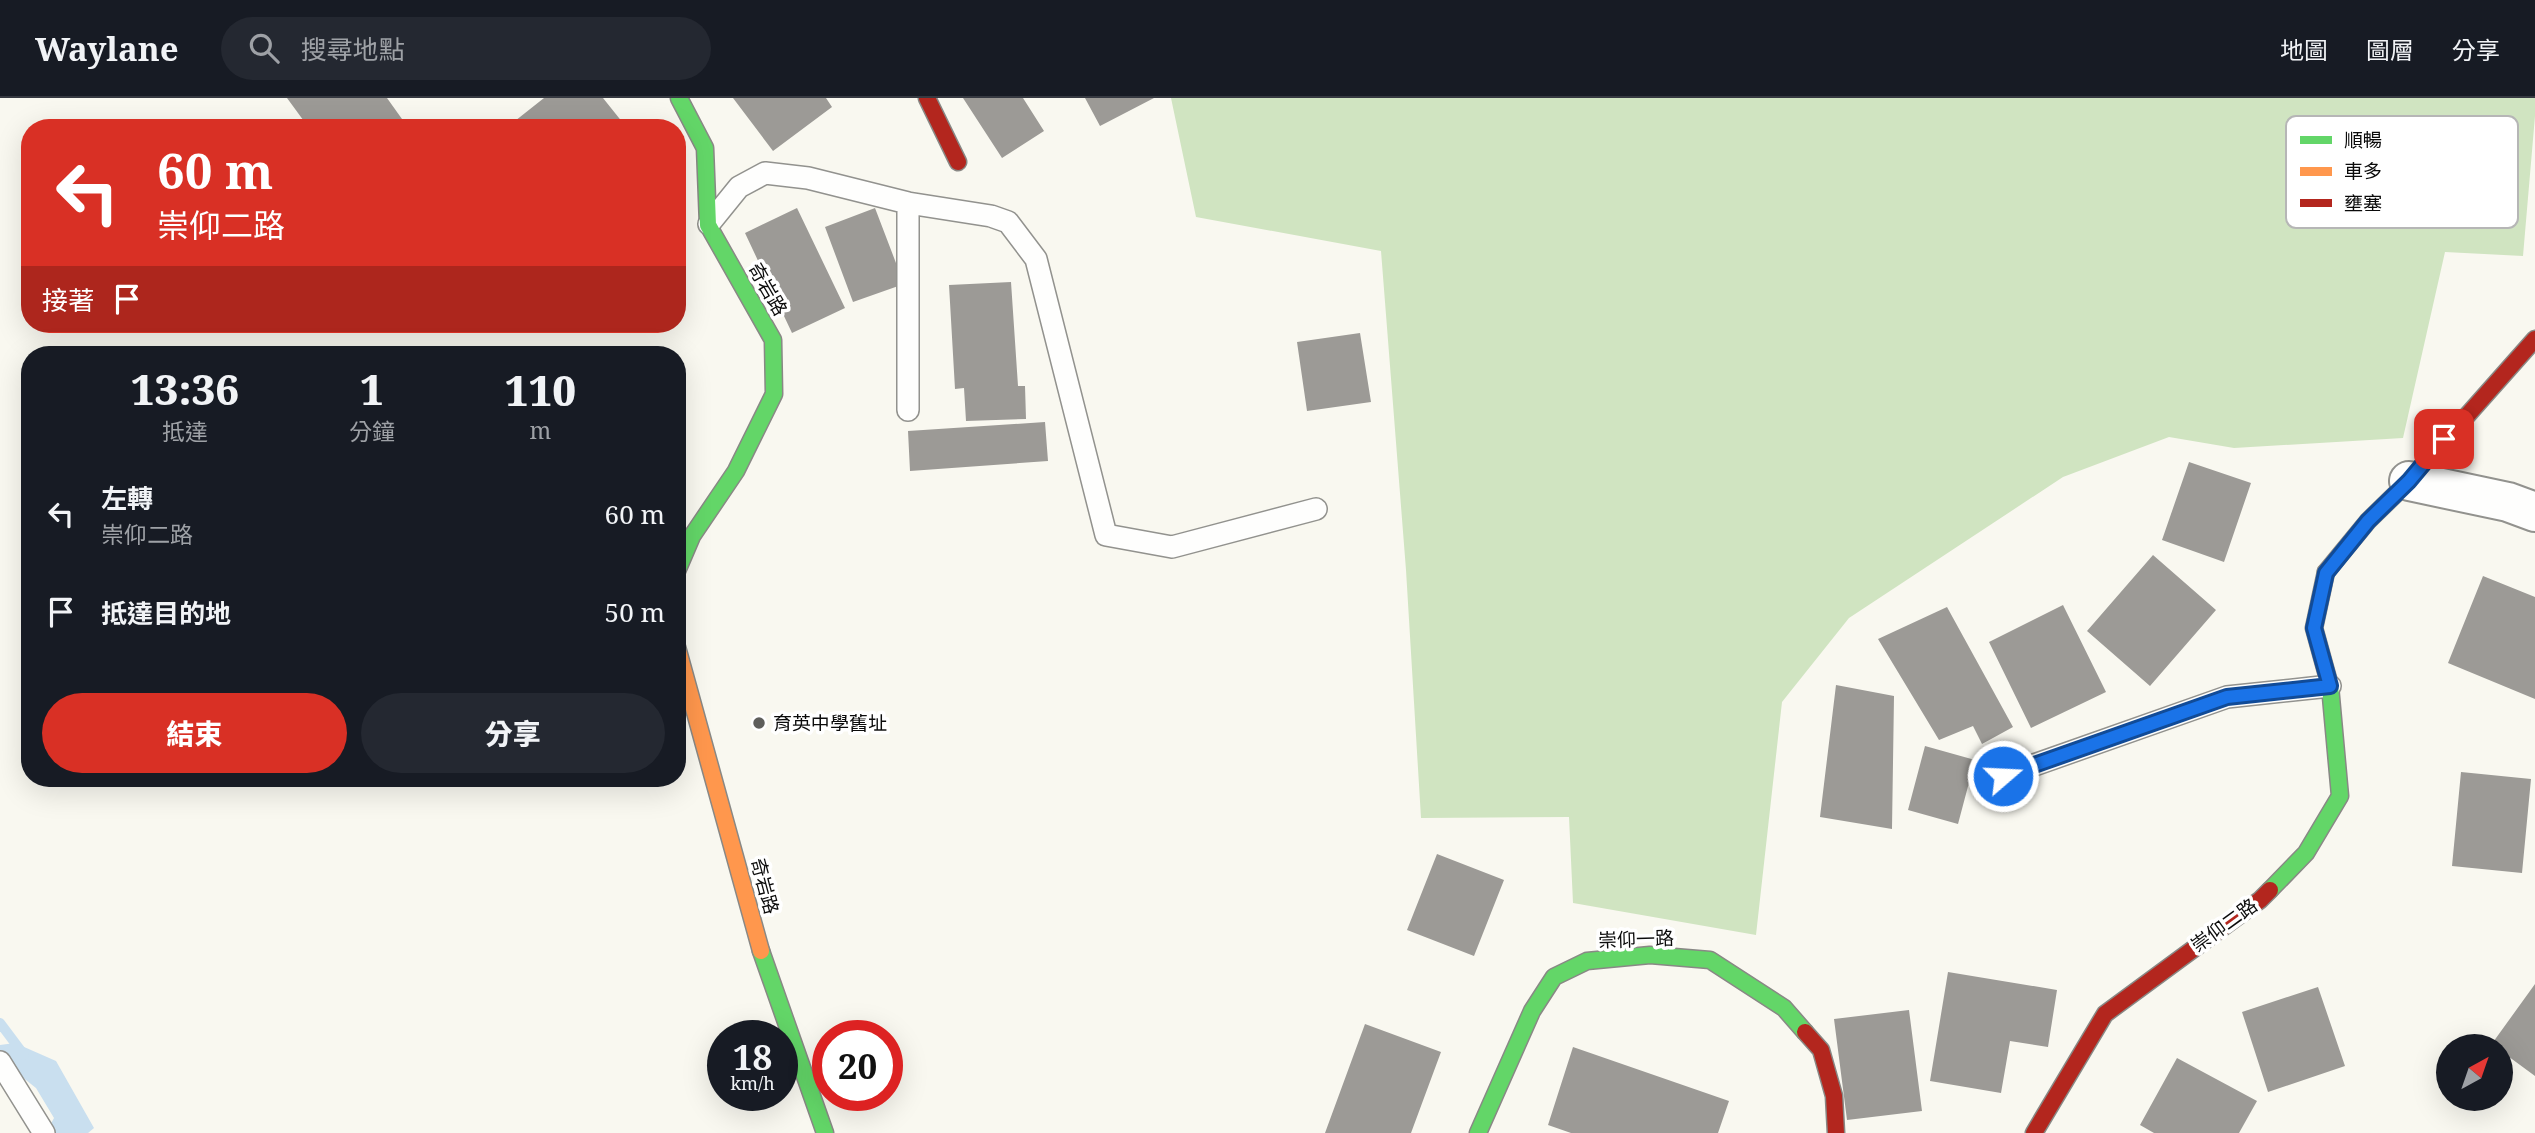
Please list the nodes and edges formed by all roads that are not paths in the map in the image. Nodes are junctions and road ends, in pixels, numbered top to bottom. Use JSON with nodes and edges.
{"nodes":[{"id":1,"x":678,"y":98,"type":"edge"},
{"id":2,"x":927,"y":98,"type":"edge"},
{"id":3,"x":958,"y":162,"type":"dead end"},
{"id":4,"x":908,"y":203,"type":"junction"},
{"id":5,"x":708,"y":225,"type":"junction"},
{"id":6,"x":2535,"y":339,"type":"edge"},
{"id":7,"x":908,"y":410,"type":"dead end"},
{"id":8,"x":2409,"y":481,"type":"junction"},
{"id":9,"x":1316,"y":509,"type":"dead end"},
{"id":10,"x":2535,"y":512,"type":"edge"},
{"id":11,"x":686,"y":550,"type":"edge"},
{"id":12,"x":686,"y":683,"type":"edge"},
{"id":13,"x":2330,"y":686,"type":"junction"},
{"id":14,"x":2003,"y":776,"type":"dead end"},
{"id":15,"x":0,"y":1062,"type":"edge"},
{"id":16,"x":44,"y":1133,"type":"edge"},
{"id":17,"x":825,"y":1133,"type":"edge"},
{"id":18,"x":1478,"y":1133,"type":"edge"},
{"id":19,"x":1836,"y":1133,"type":"edge"},
{"id":20,"x":2034,"y":1133,"type":"edge"}],
"edges":[{"from":1,"to":5,"type":"street","name":"奇岩路"},
{"from":2,"to":3,"type":"street"},
{"from":4,"to":5,"type":"lane"},
{"from":4,"to":7,"type":"lane"},
{"from":4,"to":9,"type":"lane"},
{"from":5,"to":11,"type":"street","name":"奇岩路"},
{"from":6,"to":8,"type":"street","name":"崇仰二路"},
{"from":8,"to":10,"type":"street"},
{"from":8,"to":13,"type":"street","name":"崇仰二路"},
{"from":12,"to":17,"type":"street","name":"奇岩路"},
{"from":13,"to":14,"type":"lane"},
{"from":13,"to":20,"type":"street","name":"崇仰二路"},
{"from":15,"to":16,"type":"lane"},
{"from":18,"to":19,"type":"street","name":"崇仰一路"}]}
